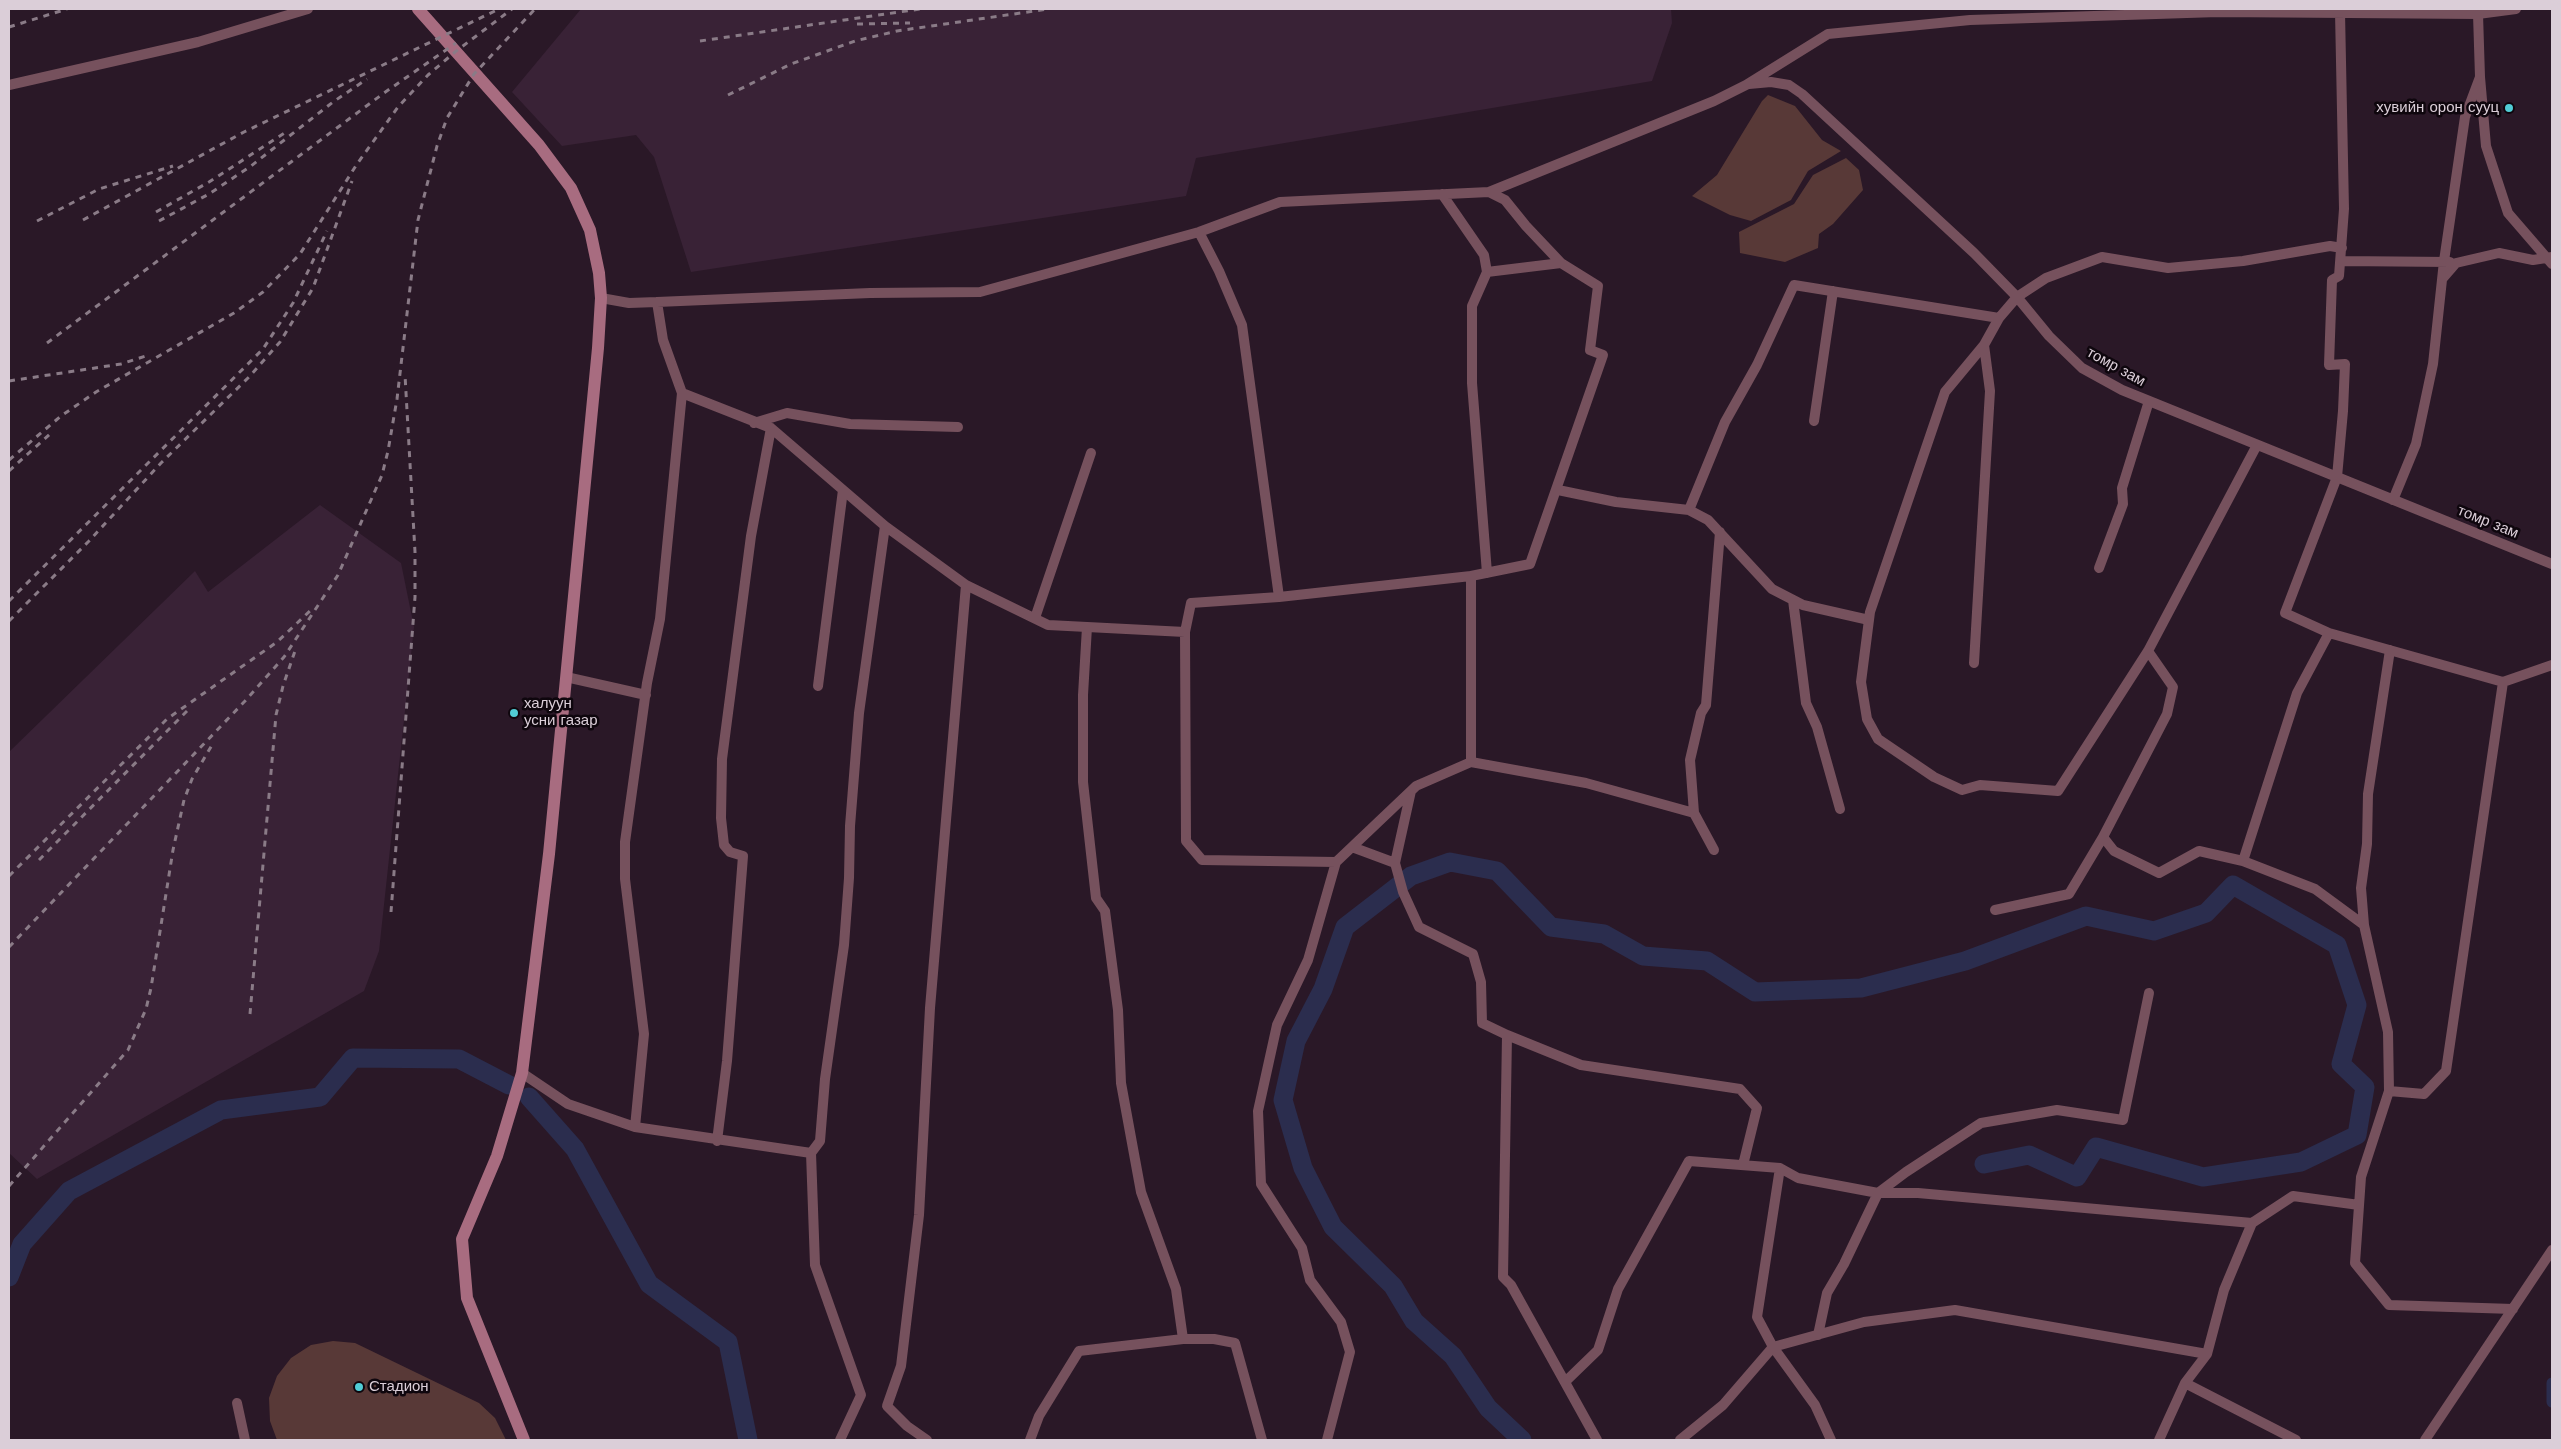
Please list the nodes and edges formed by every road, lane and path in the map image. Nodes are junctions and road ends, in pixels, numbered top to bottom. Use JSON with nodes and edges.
{"nodes":[{"id":1,"x":308,"y":9,"type":"edge"},
{"id":2,"x":418,"y":9,"type":"edge"},
{"id":3,"x":2516,"y":9,"type":"edge"},
{"id":4,"x":2340,"y":12,"type":"junction"},
{"id":5,"x":2478,"y":14,"type":"junction"},
{"id":6,"x":2480,"y":76,"type":"junction"},
{"id":7,"x":9,"y":85,"type":"edge"},
{"id":8,"x":1746,"y":85,"type":"junction"},
{"id":9,"x":1489,"y":192,"type":"junction"},
{"id":10,"x":1442,"y":194,"type":"junction"},
{"id":11,"x":1199,"y":232,"type":"junction"},
{"id":12,"x":2342,"y":248,"type":"junction"},
{"id":13,"x":2550,"y":260,"type":"edge"},
{"id":14,"x":2341,"y":261,"type":"junction"},
{"id":15,"x":2444,"y":261,"type":"junction"},
{"id":16,"x":2456,"y":262,"type":"junction"},
{"id":17,"x":1561,"y":263,"type":"junction"},
{"id":18,"x":1487,"y":272,"type":"junction"},
{"id":19,"x":2442,"y":279,"type":"junction"},
{"id":20,"x":1833,"y":291,"type":"junction"},
{"id":21,"x":2017,"y":297,"type":"junction"},
{"id":22,"x":601,"y":298,"type":"junction"},
{"id":23,"x":657,"y":302,"type":"junction"},
{"id":24,"x":1999,"y":318,"type":"junction"},
{"id":25,"x":1984,"y":345,"type":"junction"},
{"id":26,"x":682,"y":393,"type":"junction"},
{"id":27,"x":2149,"y":401,"type":"junction"},
{"id":28,"x":1814,"y":420,"type":"dead end"},
{"id":29,"x":754,"y":423,"type":"junction"},
{"id":30,"x":958,"y":427,"type":"dead end"},
{"id":31,"x":771,"y":428,"type":"junction"},
{"id":32,"x":2257,"y":445,"type":"junction"},
{"id":33,"x":1092,"y":453,"type":"dead end"},
{"id":34,"x":2337,"y":477,"type":"junction"},
{"id":35,"x":843,"y":490,"type":"junction"},
{"id":36,"x":1558,"y":490,"type":"junction"},
{"id":37,"x":2394,"y":500,"type":"junction"},
{"id":38,"x":1689,"y":510,"type":"junction"},
{"id":39,"x":885,"y":526,"type":"junction"},
{"id":40,"x":1720,"y":532,"type":"junction"},
{"id":41,"x":2552,"y":564,"type":"edge"},
{"id":42,"x":2099,"y":568,"type":"dead end"},
{"id":43,"x":1487,"y":573,"type":"junction"},
{"id":44,"x":1471,"y":576,"type":"junction"},
{"id":45,"x":966,"y":584,"type":"junction"},
{"id":46,"x":1279,"y":597,"type":"junction"},
{"id":47,"x":1793,"y":600,"type":"junction"},
{"id":48,"x":1035,"y":618,"type":"junction"},
{"id":49,"x":1869,"y":620,"type":"junction"},
{"id":50,"x":1087,"y":627,"type":"junction"},
{"id":51,"x":1186,"y":632,"type":"junction"},
{"id":52,"x":2329,"y":633,"type":"junction"},
{"id":53,"x":2390,"y":650,"type":"junction"},
{"id":54,"x":2148,"y":651,"type":"junction"},
{"id":55,"x":1974,"y":663,"type":"dead end"},
{"id":56,"x":2552,"y":665,"type":"edge"},
{"id":57,"x":566,"y":677,"type":"junction"},
{"id":58,"x":2503,"y":682,"type":"junction"},
{"id":59,"x":818,"y":686,"type":"dead end"},
{"id":60,"x":646,"y":695,"type":"junction"},
{"id":61,"x":1471,"y":762,"type":"junction"},
{"id":62,"x":1411,"y":792,"type":"junction"},
{"id":63,"x":1840,"y":808,"type":"dead end"},
{"id":64,"x":1694,"y":813,"type":"junction"},
{"id":65,"x":2102,"y":837,"type":"junction"},
{"id":66,"x":1352,"y":847,"type":"junction"},
{"id":67,"x":1714,"y":850,"type":"dead end"},
{"id":68,"x":2243,"y":861,"type":"junction"},
{"id":69,"x":1336,"y":862,"type":"junction"},
{"id":70,"x":1395,"y":862,"type":"junction"},
{"id":71,"x":1995,"y":910,"type":"dead end"},
{"id":72,"x":2364,"y":925,"type":"junction"},
{"id":73,"x":2150,"y":993,"type":"dead end"},
{"id":74,"x":1507,"y":1035,"type":"junction"},
{"id":75,"x":522,"y":1073,"type":"junction"},
{"id":76,"x":2389,"y":1091,"type":"junction"},
{"id":77,"x":635,"y":1127,"type":"junction"},
{"id":78,"x":718,"y":1141,"type":"junction"},
{"id":79,"x":812,"y":1153,"type":"junction"},
{"id":80,"x":1743,"y":1165,"type":"junction"},
{"id":81,"x":1780,"y":1168,"type":"junction"},
{"id":82,"x":1878,"y":1193,"type":"junction"},
{"id":83,"x":2359,"y":1205,"type":"junction"},
{"id":84,"x":2252,"y":1223,"type":"junction"},
{"id":85,"x":2552,"y":1250,"type":"edge"},
{"id":86,"x":2513,"y":1309,"type":"junction"},
{"id":87,"x":1818,"y":1335,"type":"junction"},
{"id":88,"x":1183,"y":1339,"type":"junction"},
{"id":89,"x":1773,"y":1347,"type":"junction"},
{"id":90,"x":2207,"y":1354,"type":"junction"},
{"id":91,"x":1565,"y":1382,"type":"junction"},
{"id":92,"x":2185,"y":1383,"type":"junction"},
{"id":93,"x":237,"y":1403,"type":"dead end"},
{"id":94,"x":245,"y":1440,"type":"edge"},
{"id":95,"x":524,"y":1440,"type":"edge"},
{"id":96,"x":840,"y":1440,"type":"edge"},
{"id":97,"x":927,"y":1440,"type":"edge"},
{"id":98,"x":1030,"y":1440,"type":"edge"},
{"id":99,"x":1262,"y":1440,"type":"edge"},
{"id":100,"x":1327,"y":1440,"type":"edge"},
{"id":101,"x":1597,"y":1440,"type":"edge"},
{"id":102,"x":1680,"y":1440,"type":"edge"},
{"id":103,"x":1831,"y":1440,"type":"edge"},
{"id":104,"x":2159,"y":1440,"type":"edge"},
{"id":105,"x":2296,"y":1440,"type":"edge"},
{"id":106,"x":2425,"y":1440,"type":"edge"}],
"edges":[{"from":1,"to":7,"type":"street"},
{"from":2,"to":22,"type":"street"},
{"from":3,"to":5,"type":"street"},
{"from":4,"to":5,"type":"street"},
{"from":4,"to":8,"type":"street"},
{"from":4,"to":12,"type":"street"},
{"from":5,"to":6,"type":"street"},
{"from":6,"to":13,"type":"street"},
{"from":6,"to":15,"type":"street"},
{"from":8,"to":9,"type":"street"},
{"from":8,"to":21,"type":"street","name":"томр зам"},
{"from":9,"to":10,"type":"street"},
{"from":9,"to":17,"type":"street"},
{"from":10,"to":11,"type":"street"},
{"from":10,"to":18,"type":"street"},
{"from":11,"to":23,"type":"street"},
{"from":11,"to":46,"type":"street"},
{"from":12,"to":14,"type":"street"},
{"from":12,"to":21,"type":"street"},
{"from":13,"to":16,"type":"street"},
{"from":14,"to":15,"type":"street"},
{"from":14,"to":34,"type":"street"},
{"from":15,"to":16,"type":"street"},
{"from":15,"to":19,"type":"street"},
{"from":16,"to":19,"type":"street"},
{"from":17,"to":18,"type":"street"},
{"from":17,"to":36,"type":"street"},
{"from":18,"to":43,"type":"street"},
{"from":19,"to":37,"type":"street"},
{"from":20,"to":24,"type":"street"},
{"from":20,"to":28,"type":"street"},
{"from":20,"to":38,"type":"street"},
{"from":21,"to":24,"type":"street"},
{"from":21,"to":27,"type":"street","name":"томр зам"},
{"from":22,"to":23,"type":"street"},
{"from":22,"to":57,"type":"street"},
{"from":23,"to":26,"type":"street"},
{"from":24,"to":25,"type":"street"},
{"from":25,"to":49,"type":"street"},
{"from":25,"to":55,"type":"street"},
{"from":26,"to":29,"type":"street"},
{"from":26,"to":60,"type":"street"},
{"from":27,"to":32,"type":"street","name":"томр зам"},
{"from":27,"to":42,"type":"street"},
{"from":29,"to":30,"type":"street"},
{"from":29,"to":31,"type":"street"},
{"from":31,"to":35,"type":"street"},
{"from":31,"to":78,"type":"street"},
{"from":32,"to":34,"type":"street","name":"томр зам"},
{"from":32,"to":54,"type":"street"},
{"from":33,"to":48,"type":"street"},
{"from":34,"to":37,"type":"street","name":"томр зам"},
{"from":34,"to":52,"type":"street"},
{"from":35,"to":39,"type":"street"},
{"from":35,"to":59,"type":"street"},
{"from":36,"to":38,"type":"street"},
{"from":36,"to":43,"type":"street"},
{"from":37,"to":41,"type":"street","name":"томр зам"},
{"from":38,"to":40,"type":"street"},
{"from":39,"to":45,"type":"street"},
{"from":39,"to":79,"type":"street"},
{"from":40,"to":47,"type":"street"},
{"from":40,"to":64,"type":"street"},
{"from":43,"to":44,"type":"street"},
{"from":44,"to":46,"type":"street"},
{"from":44,"to":61,"type":"street"},
{"from":45,"to":48,"type":"street"},
{"from":45,"to":97,"type":"street"},
{"from":46,"to":51,"type":"street"},
{"from":47,"to":49,"type":"street"},
{"from":47,"to":63,"type":"street"},
{"from":48,"to":50,"type":"street"},
{"from":49,"to":54,"type":"street"},
{"from":50,"to":51,"type":"street"},
{"from":50,"to":88,"type":"street"},
{"from":51,"to":69,"type":"street"},
{"from":52,"to":53,"type":"street"},
{"from":52,"to":68,"type":"street"},
{"from":53,"to":58,"type":"street"},
{"from":53,"to":72,"type":"street"},
{"from":54,"to":65,"type":"street"},
{"from":56,"to":58,"type":"street"},
{"from":57,"to":60,"type":"street"},
{"from":57,"to":75,"type":"street"},
{"from":58,"to":76,"type":"street"},
{"from":60,"to":77,"type":"street"},
{"from":61,"to":62,"type":"street"},
{"from":61,"to":64,"type":"street"},
{"from":62,"to":66,"type":"street"},
{"from":62,"to":70,"type":"street"},
{"from":64,"to":67,"type":"street"},
{"from":65,"to":68,"type":"street"},
{"from":65,"to":71,"type":"street"},
{"from":66,"to":69,"type":"street"},
{"from":66,"to":70,"type":"street"},
{"from":68,"to":72,"type":"street"},
{"from":69,"to":100,"type":"street"},
{"from":70,"to":74,"type":"street"},
{"from":72,"to":76,"type":"street"},
{"from":73,"to":82,"type":"street"},
{"from":74,"to":80,"type":"street"},
{"from":74,"to":91,"type":"street"},
{"from":75,"to":77,"type":"street"},
{"from":75,"to":95,"type":"street"},
{"from":76,"to":83,"type":"street"},
{"from":77,"to":78,"type":"street"},
{"from":78,"to":79,"type":"street"},
{"from":79,"to":96,"type":"street"},
{"from":80,"to":81,"type":"street"},
{"from":80,"to":91,"type":"street"},
{"from":81,"to":82,"type":"street"},
{"from":81,"to":89,"type":"street"},
{"from":82,"to":84,"type":"street"},
{"from":82,"to":87,"type":"street"},
{"from":83,"to":84,"type":"street"},
{"from":83,"to":86,"type":"street"},
{"from":84,"to":90,"type":"street"},
{"from":85,"to":86,"type":"street"},
{"from":86,"to":106,"type":"street"},
{"from":87,"to":89,"type":"street"},
{"from":87,"to":90,"type":"street"},
{"from":88,"to":98,"type":"street"},
{"from":88,"to":99,"type":"street"},
{"from":89,"to":102,"type":"street"},
{"from":89,"to":103,"type":"street"},
{"from":90,"to":92,"type":"street"},
{"from":91,"to":101,"type":"street"},
{"from":92,"to":104,"type":"street"},
{"from":92,"to":105,"type":"street"},
{"from":93,"to":94,"type":"street"}]}
